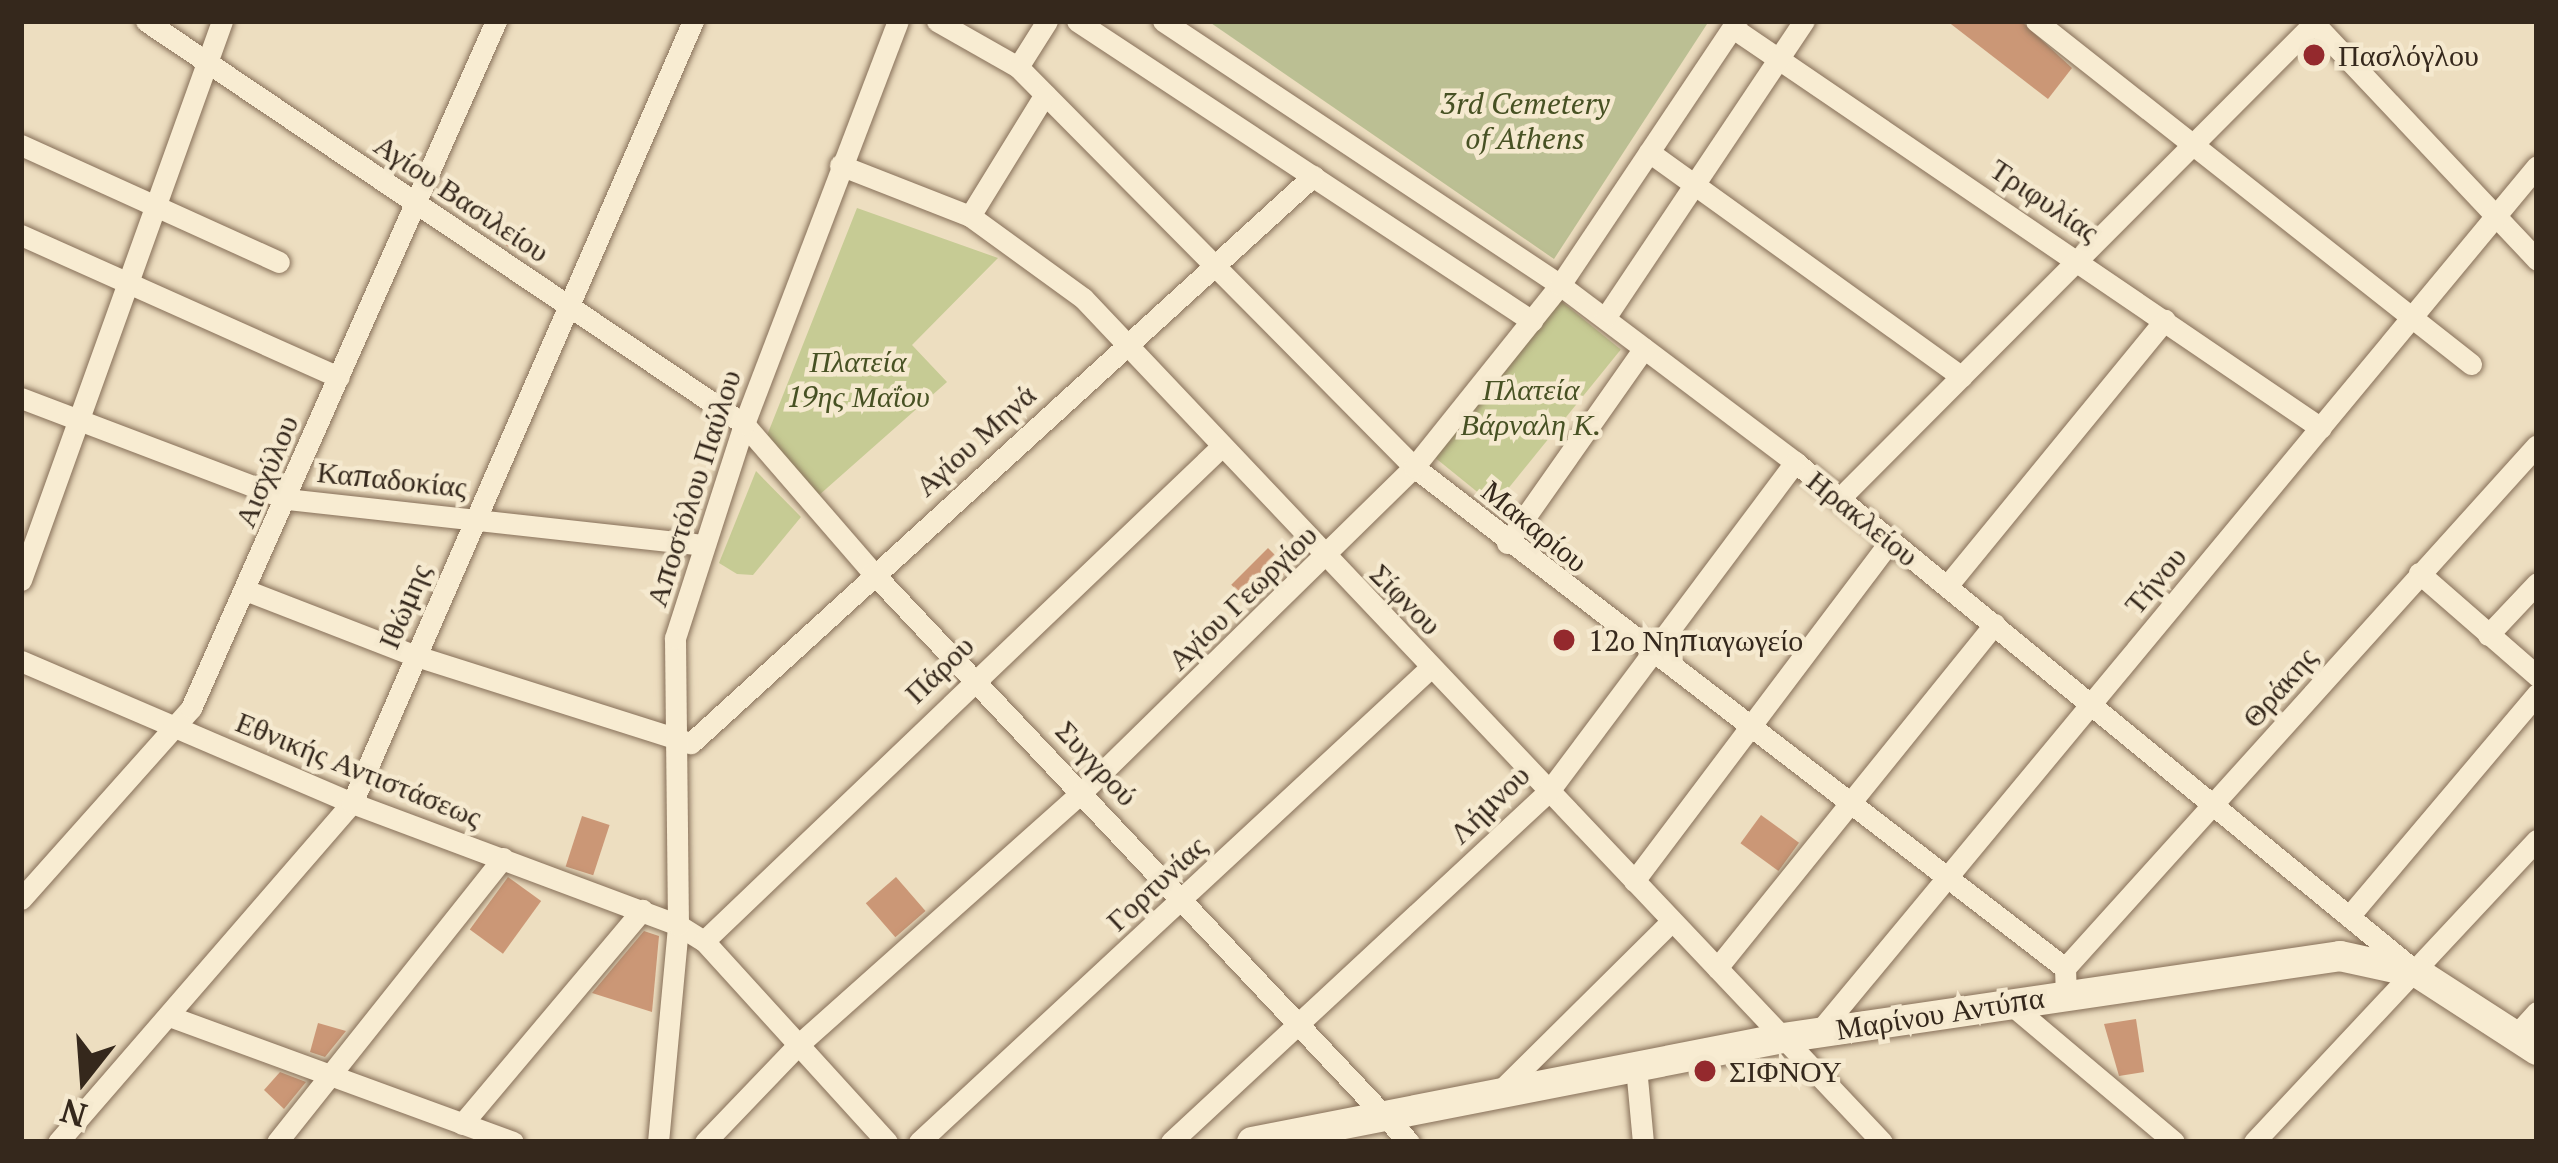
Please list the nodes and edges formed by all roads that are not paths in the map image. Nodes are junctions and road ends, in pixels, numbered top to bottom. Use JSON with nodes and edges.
{"nodes":[{"id":1,"x":146,"y":21,"type":"edge"},
{"id":2,"x":222,"y":21,"type":"edge"},
{"id":3,"x":496,"y":21,"type":"edge"},
{"id":4,"x":693,"y":21,"type":"edge"},
{"id":5,"x":898,"y":21,"type":"edge"},
{"id":6,"x":937,"y":21,"type":"edge"},
{"id":7,"x":1047,"y":21,"type":"edge"},
{"id":8,"x":1077,"y":21,"type":"edge"},
{"id":9,"x":1163,"y":21,"type":"edge"},
{"id":10,"x":1804,"y":21,"type":"edge"},
{"id":11,"x":2036,"y":21,"type":"edge"},
{"id":12,"x":2314,"y":22,"type":"edge"},
{"id":13,"x":1735,"y":25,"type":"edge"},
{"id":14,"x":1781,"y":58,"type":"junction"},
{"id":15,"x":208,"y":64,"type":"junction"},
{"id":16,"x":1018,"y":67,"type":"junction"},
{"id":17,"x":1046,"y":94,"type":"junction"},
{"id":18,"x":2194,"y":144,"type":"junction"},
{"id":19,"x":21,"y":145,"type":"edge"},
{"id":20,"x":1649,"y":152,"type":"junction"},
{"id":21,"x":841,"y":165,"type":"junction"},
{"id":22,"x":2537,"y":166,"type":"edge"},
{"id":23,"x":1313,"y":176,"type":"junction"},
{"id":24,"x":1694,"y":183,"type":"junction"},
{"id":25,"x":413,"y":200,"type":"junction"},
{"id":26,"x":155,"y":202,"type":"junction"},
{"id":27,"x":970,"y":216,"type":"junction"},
{"id":28,"x":2494,"y":222,"type":"junction"},
{"id":29,"x":21,"y":235,"type":"edge"},
{"id":30,"x":2080,"y":260,"type":"junction"},
{"id":31,"x":2537,"y":260,"type":"edge"},
{"id":32,"x":279,"y":262,"type":"dead end"},
{"id":33,"x":1213,"y":266,"type":"junction"},
{"id":34,"x":128,"y":284,"type":"junction"},
{"id":35,"x":1560,"y":284,"type":"junction"},
{"id":36,"x":571,"y":308,"type":"junction"},
{"id":37,"x":1604,"y":318,"type":"junction"},
{"id":38,"x":2418,"y":319,"type":"junction"},
{"id":39,"x":2165,"y":320,"type":"junction"},
{"id":40,"x":1532,"y":321,"type":"junction"},
{"id":41,"x":1126,"y":345,"type":"junction"},
{"id":42,"x":1644,"y":348,"type":"junction"},
{"id":43,"x":2471,"y":364,"type":"dead end"},
{"id":44,"x":339,"y":377,"type":"junction"},
{"id":45,"x":1962,"y":377,"type":"junction"},
{"id":46,"x":21,"y":398,"type":"edge"},
{"id":47,"x":78,"y":420,"type":"junction"},
{"id":48,"x":744,"y":424,"type":"junction"},
{"id":49,"x":2321,"y":428,"type":"junction"},
{"id":50,"x":2537,"y":445,"type":"edge"},
{"id":51,"x":1221,"y":447,"type":"junction"},
{"id":52,"x":1795,"y":462,"type":"junction"},
{"id":53,"x":1414,"y":467,"type":"junction"},
{"id":54,"x":1840,"y":498,"type":"junction"},
{"id":55,"x":287,"y":499,"type":"junction"},
{"id":56,"x":473,"y":517,"type":"junction"},
{"id":57,"x":1891,"y":540,"type":"junction"},
{"id":58,"x":1507,"y":543,"type":"junction"},
{"id":59,"x":701,"y":544,"type":"junction"},
{"id":60,"x":1325,"y":559,"type":"junction"},
{"id":61,"x":872,"y":572,"type":"junction"},
{"id":62,"x":2419,"y":573,"type":"junction"},
{"id":63,"x":21,"y":580,"type":"edge"},
{"id":64,"x":2537,"y":583,"type":"edge"},
{"id":65,"x":1947,"y":586,"type":"junction"},
{"id":66,"x":248,"y":591,"type":"junction"},
{"id":67,"x":2529,"y":610,"type":"edge"},
{"id":68,"x":1995,"y":624,"type":"junction"},
{"id":69,"x":2488,"y":635,"type":"junction"},
{"id":70,"x":1649,"y":655,"type":"junction"},
{"id":71,"x":416,"y":656,"type":"junction"},
{"id":72,"x":21,"y":661,"type":"edge"},
{"id":73,"x":1431,"y":667,"type":"junction"},
{"id":74,"x":2537,"y":676,"type":"edge"},
{"id":75,"x":973,"y":677,"type":"junction"},
{"id":76,"x":2537,"y":694,"type":"edge"},
{"id":77,"x":2092,"y":703,"type":"junction"},
{"id":78,"x":176,"y":727,"type":"junction"},
{"id":79,"x":1752,"y":730,"type":"junction"},
{"id":80,"x":676,"y":742,"type":"junction"},
{"id":81,"x":1083,"y":791,"type":"junction"},
{"id":82,"x":1549,"y":791,"type":"junction"},
{"id":83,"x":352,"y":803,"type":"junction"},
{"id":84,"x":1850,"y":803,"type":"junction"},
{"id":85,"x":2216,"y":804,"type":"junction"},
{"id":86,"x":2537,"y":840,"type":"edge"},
{"id":87,"x":503,"y":858,"type":"junction"},
{"id":88,"x":1947,"y":879,"type":"junction"},
{"id":89,"x":1634,"y":881,"type":"junction"},
{"id":90,"x":21,"y":899,"type":"edge"},
{"id":91,"x":1184,"y":899,"type":"junction"},
{"id":92,"x":642,"y":910,"type":"junction"},
{"id":93,"x":2351,"y":914,"type":"junction"},
{"id":94,"x":1672,"y":921,"type":"junction"},
{"id":95,"x":678,"y":925,"type":"junction"},
{"id":96,"x":704,"y":941,"type":"junction"},
{"id":97,"x":1717,"y":968,"type":"junction"},
{"id":98,"x":2418,"y":973,"type":"junction"},
{"id":99,"x":2066,"y":980,"type":"junction"},
{"id":100,"x":2008,"y":1002,"type":"junction"},
{"id":101,"x":169,"y":1016,"type":"junction"},
{"id":102,"x":1298,"y":1022,"type":"junction"},
{"id":103,"x":2530,"y":1032,"type":"edge"},
{"id":104,"x":1818,"y":1033,"type":"junction"},
{"id":105,"x":1784,"y":1038,"type":"junction"},
{"id":106,"x":798,"y":1046,"type":"junction"},
{"id":107,"x":1636,"y":1067,"type":"junction"},
{"id":108,"x":332,"y":1078,"type":"junction"},
{"id":109,"x":1499,"y":1092,"type":"junction"},
{"id":110,"x":1383,"y":1116,"type":"junction"},
{"id":111,"x":462,"y":1124,"type":"junction"},
{"id":112,"x":58,"y":1142,"type":"edge"},
{"id":113,"x":277,"y":1142,"type":"edge"},
{"id":114,"x":513,"y":1142,"type":"edge"},
{"id":115,"x":658,"y":1142,"type":"edge"},
{"id":116,"x":705,"y":1142,"type":"edge"},
{"id":117,"x":887,"y":1142,"type":"edge"},
{"id":118,"x":919,"y":1142,"type":"edge"},
{"id":119,"x":1171,"y":1142,"type":"edge"},
{"id":120,"x":1252,"y":1142,"type":"edge"},
{"id":121,"x":1409,"y":1142,"type":"edge"},
{"id":122,"x":1643,"y":1142,"type":"edge"},
{"id":123,"x":1881,"y":1142,"type":"edge"},
{"id":124,"x":2174,"y":1142,"type":"edge"},
{"id":125,"x":2254,"y":1142,"type":"edge"}],
"edges":[{"from":1,"to":15,"type":"street","name":"Αγίου Βασιλείου"},
{"from":2,"to":15,"type":"street"},
{"from":3,"to":25,"type":"street","name":"Αισχύλου"},
{"from":4,"to":36,"type":"street","name":"Ιθώμης"},
{"from":5,"to":21,"type":"street","name":"Αποστόλου Παύλου"},
{"from":6,"to":16,"type":"street","name":"Μακαρίου"},
{"from":7,"to":16,"type":"street"},
{"from":8,"to":23,"type":"street"},
{"from":9,"to":35,"type":"street","name":"Ηρακλείου"},
{"from":10,"to":14,"type":"street"},
{"from":11,"to":18,"type":"street"},
{"from":12,"to":18,"type":"street"},
{"from":12,"to":28,"type":"street"},
{"from":13,"to":14,"type":"street","name":"Τριφυλίας"},
{"from":13,"to":20,"type":"street","name":"Αγίου Γεωργίου"},
{"from":14,"to":24,"type":"street"},
{"from":14,"to":30,"type":"street","name":"Τριφυλίας"},
{"from":15,"to":25,"type":"street","name":"Αγίου Βασιλείου"},
{"from":15,"to":26,"type":"street"},
{"from":16,"to":17,"type":"street","name":"Μακαρίου"},
{"from":17,"to":27,"type":"street"},
{"from":17,"to":33,"type":"street","name":"Μακαρίου"},
{"from":18,"to":30,"type":"street"},
{"from":18,"to":38,"type":"street"},
{"from":19,"to":26,"type":"street"},
{"from":20,"to":24,"type":"street"},
{"from":20,"to":35,"type":"street","name":"Αγίου Γεωργίου"},
{"from":21,"to":27,"type":"street","name":"Σίφνου"},
{"from":21,"to":48,"type":"street","name":"Αποστόλου Παύλου"},
{"from":22,"to":28,"type":"street","name":"Τήνου"},
{"from":23,"to":33,"type":"street","name":"Αγίου Μηνά"},
{"from":23,"to":40,"type":"street"},
{"from":24,"to":37,"type":"street"},
{"from":24,"to":45,"type":"street"},
{"from":25,"to":36,"type":"street","name":"Αγίου Βασιλείου"},
{"from":25,"to":44,"type":"street","name":"Αισχύλου"},
{"from":26,"to":32,"type":"street"},
{"from":26,"to":34,"type":"street"},
{"from":27,"to":41,"type":"street","name":"Σίφνου"},
{"from":28,"to":31,"type":"street"},
{"from":28,"to":38,"type":"street","name":"Τήνου"},
{"from":29,"to":34,"type":"street"},
{"from":30,"to":39,"type":"street","name":"Τριφυλίας"},
{"from":30,"to":45,"type":"street"},
{"from":33,"to":41,"type":"street","name":"Αγίου Μηνά"},
{"from":33,"to":53,"type":"street","name":"Μακαρίου"},
{"from":34,"to":44,"type":"street"},
{"from":34,"to":47,"type":"street"},
{"from":35,"to":37,"type":"street","name":"Ηρακλείου"},
{"from":35,"to":40,"type":"street","name":"Αγίου Γεωργίου"},
{"from":36,"to":48,"type":"street","name":"Αγίου Βασιλείου"},
{"from":36,"to":56,"type":"street","name":"Ιθώμης"},
{"from":37,"to":42,"type":"street","name":"Ηρακλείου"},
{"from":38,"to":43,"type":"street"},
{"from":38,"to":49,"type":"street","name":"Τήνου"},
{"from":39,"to":49,"type":"street","name":"Τριφυλίας"},
{"from":39,"to":65,"type":"street"},
{"from":40,"to":53,"type":"street","name":"Αγίου Γεωργίου"},
{"from":41,"to":51,"type":"street","name":"Σίφνου"},
{"from":41,"to":61,"type":"street","name":"Αγίου Μηνά"},
{"from":42,"to":52,"type":"street","name":"Ηρακλείου"},
{"from":42,"to":58,"type":"street"},
{"from":44,"to":55,"type":"street","name":"Αισχύλου"},
{"from":45,"to":54,"type":"street"},
{"from":46,"to":47,"type":"street","name":"Καπαδοκίας"},
{"from":47,"to":55,"type":"street","name":"Καπαδοκίας"},
{"from":47,"to":63,"type":"street"},
{"from":48,"to":59,"type":"street","name":"Αποστόλου Παύλου"},
{"from":48,"to":61,"type":"street","name":"Συγγρού"},
{"from":49,"to":77,"type":"street","name":"Τήνου"},
{"from":50,"to":62,"type":"street","name":"Θράκης"},
{"from":51,"to":60,"type":"street","name":"Σίφνου"},
{"from":51,"to":75,"type":"street","name":"Πάρου"},
{"from":52,"to":54,"type":"street","name":"Ηρακλείου"},
{"from":52,"to":70,"type":"street","name":"Λήμνου"},
{"from":53,"to":58,"type":"street","name":"Μακαρίου"},
{"from":53,"to":60,"type":"street","name":"Αγίου Γεωργίου"},
{"from":54,"to":57,"type":"street","name":"Ηρακλείου"},
{"from":55,"to":56,"type":"street","name":"Καπαδοκίας"},
{"from":55,"to":66,"type":"street","name":"Αισχύλου"},
{"from":56,"to":59,"type":"street","name":"Καπαδοκίας"},
{"from":56,"to":71,"type":"street","name":"Ιθώμης"},
{"from":57,"to":65,"type":"street","name":"Ηρακλείου"},
{"from":57,"to":79,"type":"street"},
{"from":58,"to":70,"type":"street","name":"Μακαρίου"},
{"from":59,"to":80,"type":"street","name":"Αποστόλου Παύλου"},
{"from":60,"to":73,"type":"street","name":"Σίφνου"},
{"from":60,"to":81,"type":"street","name":"Αγίου Γεωργίου"},
{"from":61,"to":75,"type":"street","name":"Συγγρού"},
{"from":61,"to":80,"type":"street","name":"Αγίου Μηνά"},
{"from":62,"to":69,"type":"street"},
{"from":62,"to":85,"type":"street","name":"Θράκης"},
{"from":64,"to":67,"type":"street"},
{"from":65,"to":68,"type":"street","name":"Ηρακλείου"},
{"from":66,"to":71,"type":"street"},
{"from":66,"to":78,"type":"street","name":"Αισχύλου"},
{"from":67,"to":69,"type":"street"},
{"from":68,"to":77,"type":"street","name":"Ηρακλείου"},
{"from":68,"to":84,"type":"street"},
{"from":69,"to":74,"type":"street"},
{"from":70,"to":79,"type":"street","name":"Μακαρίου"},
{"from":70,"to":82,"type":"street","name":"Λήμνου"},
{"from":71,"to":80,"type":"street"},
{"from":71,"to":83,"type":"street","name":"Ιθώμης"},
{"from":72,"to":78,"type":"street","name":"Εθνικής Αντιστάσεως"},
{"from":73,"to":82,"type":"street","name":"Σίφνου"},
{"from":73,"to":91,"type":"street","name":"Γορτυνίας"},
{"from":75,"to":81,"type":"street","name":"Συγγρού"},
{"from":75,"to":96,"type":"street","name":"Πάρου"},
{"from":76,"to":93,"type":"street"},
{"from":77,"to":85,"type":"street","name":"Ηρακλείου"},
{"from":77,"to":88,"type":"street","name":"Τήνου"},
{"from":78,"to":83,"type":"street","name":"Εθνικής Αντιστάσεως"},
{"from":78,"to":90,"type":"street","name":"Αισχύλου"},
{"from":79,"to":84,"type":"street","name":"Μακαρίου"},
{"from":79,"to":89,"type":"street"},
{"from":80,"to":95,"type":"street","name":"Αποστόλου Παύλου"},
{"from":81,"to":91,"type":"street","name":"Συγγρού"},
{"from":81,"to":106,"type":"street","name":"Αγίου Γεωργίου"},
{"from":82,"to":89,"type":"street","name":"Σίφνου"},
{"from":82,"to":102,"type":"street","name":"Λήμνου"},
{"from":83,"to":87,"type":"street","name":"Εθνικής Αντιστάσεως"},
{"from":83,"to":101,"type":"street","name":"Ιθώμης"},
{"from":84,"to":88,"type":"street","name":"Μακαρίου"},
{"from":84,"to":97,"type":"street"},
{"from":85,"to":93,"type":"street","name":"Ηρακλείου"},
{"from":85,"to":99,"type":"street","name":"Θράκης"},
{"from":86,"to":98,"type":"street"},
{"from":87,"to":92,"type":"street","name":"Εθνικής Αντιστάσεως"},
{"from":87,"to":108,"type":"street"},
{"from":88,"to":99,"type":"street","name":"Μακαρίου"},
{"from":88,"to":104,"type":"street","name":"Τήνου"},
{"from":89,"to":94,"type":"street","name":"Σίφνου"},
{"from":91,"to":102,"type":"street","name":"Συγγρού"},
{"from":91,"to":118,"type":"street","name":"Γορτυνίας"},
{"from":92,"to":95,"type":"street","name":"Εθνικής Αντιστάσεως"},
{"from":92,"to":111,"type":"street"},
{"from":93,"to":98,"type":"street","name":"Ηρακλείου"},
{"from":94,"to":97,"type":"street","name":"Σίφνου"},
{"from":94,"to":109,"type":"street"},
{"from":95,"to":96,"type":"street","name":"Εθνικής Αντιστάσεως"},
{"from":95,"to":115,"type":"street","name":"Αποστόλου Παύλου"},
{"from":96,"to":106,"type":"street","name":"Εθνικής Αντιστάσεως"},
{"from":97,"to":105,"type":"street","name":"Σίφνου"},
{"from":98,"to":99,"type":"street","name":"Μαρίνου Αντύπα"},
{"from":98,"to":103,"type":"street","name":"Ηρακλείου"},
{"from":98,"to":125,"type":"street"},
{"from":99,"to":100,"type":"street","name":"Μαρίνου Αντύπα"},
{"from":100,"to":104,"type":"street","name":"Μαρίνου Αντύπα"},
{"from":100,"to":124,"type":"street"},
{"from":101,"to":108,"type":"street"},
{"from":101,"to":112,"type":"street","name":"Ιθώμης"},
{"from":102,"to":110,"type":"street","name":"Συγγρού"},
{"from":102,"to":119,"type":"street","name":"Λήμνου"},
{"from":104,"to":105,"type":"street","name":"Μαρίνου Αντύπα"},
{"from":105,"to":107,"type":"street","name":"Μαρίνου Αντύπα"},
{"from":105,"to":123,"type":"street","name":"Σίφνου"},
{"from":106,"to":116,"type":"street","name":"Αγίου Γεωργίου"},
{"from":106,"to":117,"type":"street","name":"Εθνικής Αντιστάσεως"},
{"from":107,"to":109,"type":"street","name":"Μαρίνου Αντύπα"},
{"from":107,"to":122,"type":"street"},
{"from":108,"to":111,"type":"street"},
{"from":108,"to":113,"type":"street"},
{"from":109,"to":110,"type":"street","name":"Μαρίνου Αντύπα"},
{"from":110,"to":120,"type":"street","name":"Μαρίνου Αντύπα"},
{"from":110,"to":121,"type":"street","name":"Συγγρού"},
{"from":111,"to":114,"type":"street"}]}
